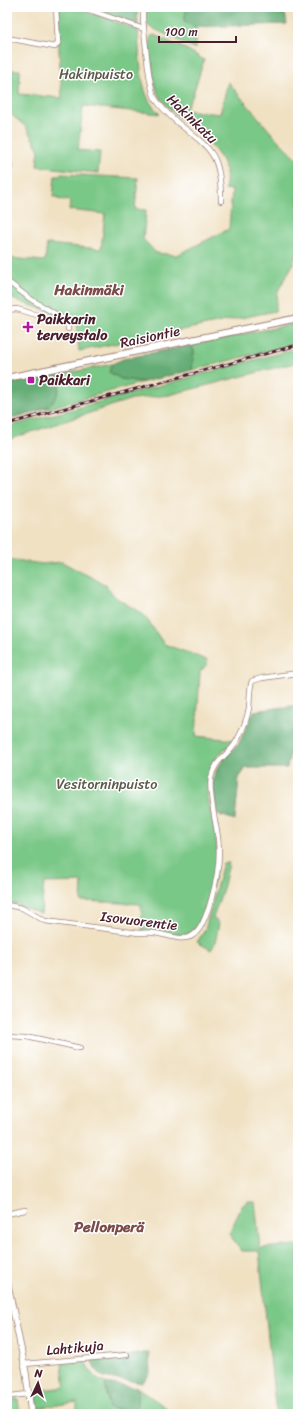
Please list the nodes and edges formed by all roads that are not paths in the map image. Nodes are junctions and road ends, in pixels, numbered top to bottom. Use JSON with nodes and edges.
{"nodes":[{"id":1,"x":56,"y":7,"type":"edge"},
{"id":2,"x":81,"y":7,"type":"edge"},
{"id":3,"x":143,"y":7,"type":"edge"},
{"id":4,"x":296,"y":7,"type":"edge"},
{"id":5,"x":298,"y":16,"type":"edge"},
{"id":6,"x":144,"y":29,"type":"junction"},
{"id":7,"x":7,"y":38,"type":"edge"},
{"id":8,"x":221,"y":201,"type":"dead end"},
{"id":9,"x":7,"y":281,"type":"edge"},
{"id":10,"x":7,"y":310,"type":"edge"},
{"id":11,"x":37,"y":315,"type":"dead end"},
{"id":12,"x":298,"y":318,"type":"edge"},
{"id":13,"x":68,"y":329,"type":"dead end"},
{"id":14,"x":7,"y":378,"type":"edge"},
{"id":15,"x":298,"y":673,"type":"edge"},
{"id":16,"x":7,"y":905,"type":"edge"},
{"id":17,"x":7,"y":1035,"type":"edge"},
{"id":18,"x":80,"y":1048,"type":"dead end"},
{"id":19,"x":25,"y":1210,"type":"dead end"},
{"id":20,"x":7,"y":1214,"type":"edge"},
{"id":21,"x":7,"y":1280,"type":"edge"},
{"id":22,"x":127,"y":1355,"type":"dead end"},
{"id":23,"x":24,"y":1364,"type":"junction"},
{"id":24,"x":28,"y":1394,"type":"junction"},
{"id":25,"x":7,"y":1398,"type":"edge"},
{"id":26,"x":31,"y":1414,"type":"edge"}],
"edges":[{"from":1,"to":7,"type":"street"},
{"from":2,"to":6,"type":"street"},
{"from":3,"to":6,"type":"street","name":"Hakinkatu"},
{"from":4,"to":5,"type":"street"},
{"from":6,"to":8,"type":"street","name":"Hakinkatu"},
{"from":9,"to":13,"type":"street"},
{"from":10,"to":11,"type":"street"},
{"from":12,"to":14,"type":"main road","name":"Raisiontie"},
{"from":15,"to":16,"type":"street","name":"Isovuorentie"},
{"from":17,"to":18,"type":"street"},
{"from":19,"to":20,"type":"street"},
{"from":21,"to":23,"type":"street"},
{"from":22,"to":23,"type":"street","name":"Lahtikuja"},
{"from":23,"to":24,"type":"street"},
{"from":24,"to":25,"type":"street"},
{"from":24,"to":26,"type":"street"}]}
